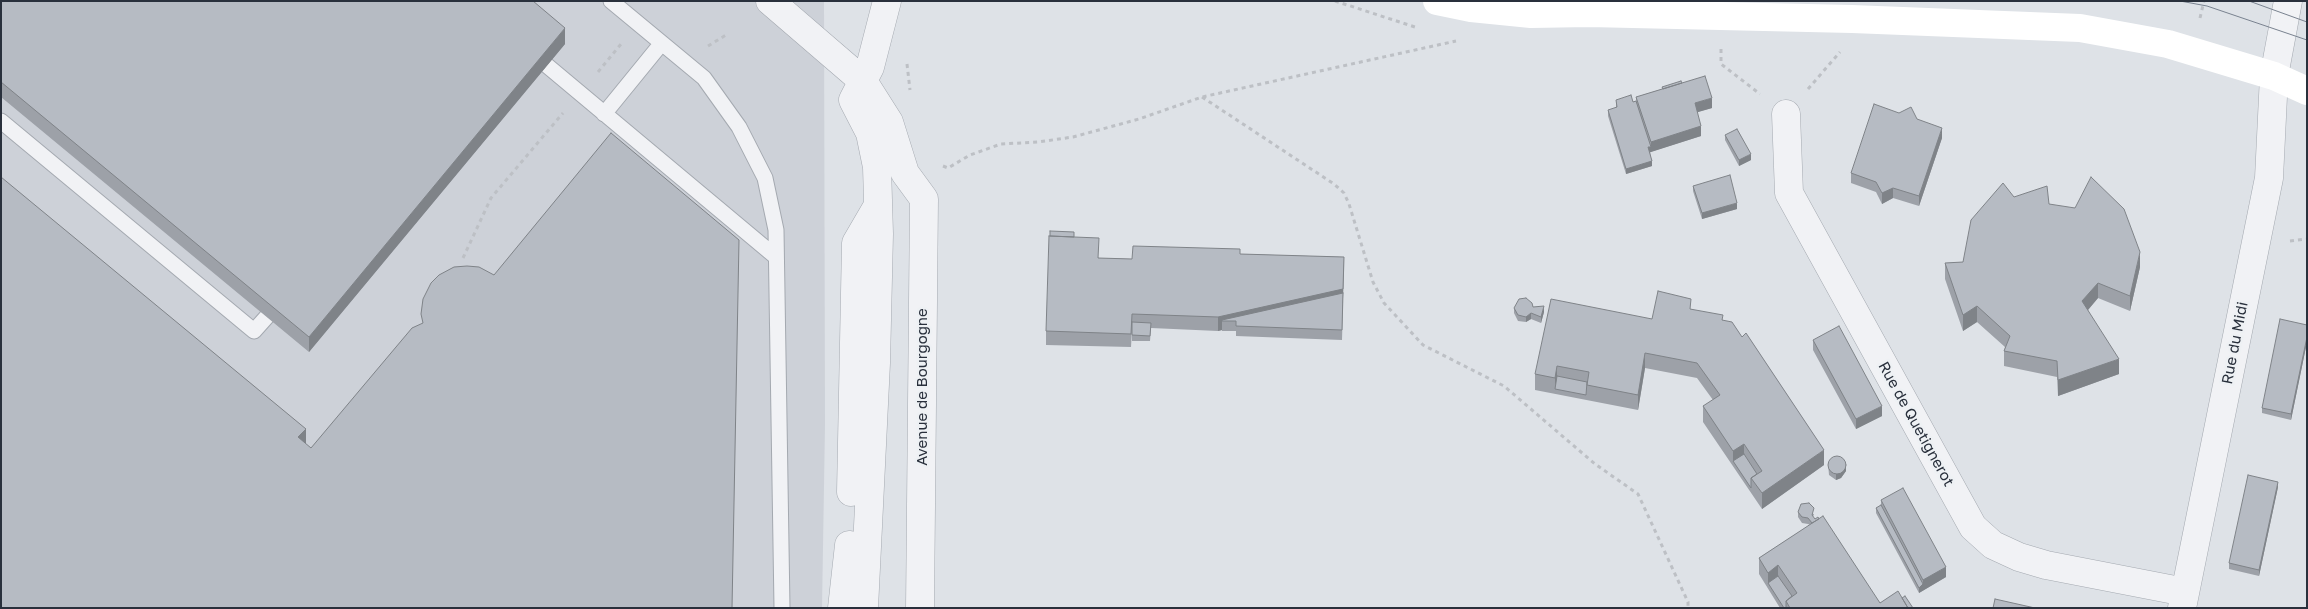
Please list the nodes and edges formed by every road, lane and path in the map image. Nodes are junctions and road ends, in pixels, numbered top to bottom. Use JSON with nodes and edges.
{"nodes":[{"id":1,"x":610,"y":1,"type":"edge"},
{"id":2,"x":770,"y":1,"type":"edge"},
{"id":3,"x":1335,"y":1,"type":"edge"},
{"id":4,"x":1437,"y":1,"type":"edge"},
{"id":5,"x":2288,"y":1,"type":"edge"},
{"id":6,"x":888,"y":4,"type":"edge"},
{"id":7,"x":1721,"y":16,"type":"junction"},
{"id":8,"x":1841,"y":19,"type":"junction"},
{"id":9,"x":638,"y":25,"type":"junction"},
{"id":10,"x":1421,"y":29,"type":"dead end"},
{"id":11,"x":726,"y":35,"type":"dead end"},
{"id":12,"x":1453,"y":38,"type":"dead end"},
{"id":13,"x":701,"y":40,"type":"dead end"},
{"id":14,"x":521,"y":44,"type":"edge"},
{"id":15,"x":662,"y":44,"type":"junction"},
{"id":16,"x":906,"y":55,"type":"dead end"},
{"id":17,"x":2274,"y":76,"type":"junction"},
{"id":18,"x":858,"y":91,"type":"junction"},
{"id":19,"x":2307,"y":91,"type":"edge"},
{"id":20,"x":910,"y":93,"type":"dead end"},
{"id":21,"x":580,"y":94,"type":"junction"},
{"id":22,"x":1202,"y":97,"type":"junction"},
{"id":23,"x":604,"y":114,"type":"junction"},
{"id":24,"x":1786,"y":114,"type":"junction"},
{"id":25,"x":1,"y":121,"type":"edge"},
{"id":26,"x":935,"y":162,"type":"dead end"},
{"id":27,"x":905,"y":173,"type":"junction"},
{"id":28,"x":877,"y":207,"type":"junction"},
{"id":29,"x":776,"y":257,"type":"junction"},
{"id":30,"x":462,"y":258,"type":"dead end"},
{"id":31,"x":287,"y":293,"type":"edge"},
{"id":32,"x":2183,"y":600,"type":"edge"},
{"id":33,"x":782,"y":608,"type":"edge"},
{"id":34,"x":842,"y":608,"type":"edge"},
{"id":35,"x":864,"y":608,"type":"edge"},
{"id":36,"x":902,"y":608,"type":"edge"},
{"id":37,"x":920,"y":608,"type":"edge"},
{"id":38,"x":1688,"y":608,"type":"edge"}],
"edges":[{"from":1,"to":9,"type":"lane"},
{"from":2,"to":18,"type":"street","name":"Avenue de Bourgogne"},
{"from":3,"to":10,"type":"path"},
{"from":4,"to":7,"type":"main road"},
{"from":5,"to":17,"type":"street","name":"Rue du Midi"},
{"from":6,"to":18,"type":"street"},
{"from":7,"to":8,"type":"main road"},
{"from":7,"to":24,"type":"path"},
{"from":8,"to":17,"type":"main road"},
{"from":8,"to":24,"type":"path"},
{"from":9,"to":15,"type":"lane"},
{"from":9,"to":21,"type":"path"},
{"from":11,"to":13,"type":"path"},
{"from":12,"to":22,"type":"path"},
{"from":14,"to":21,"type":"lane"},
{"from":15,"to":23,"type":"lane"},
{"from":15,"to":29,"type":"lane"},
{"from":16,"to":20,"type":"path"},
{"from":17,"to":19,"type":"main road"},
{"from":17,"to":32,"type":"street","name":"Rue du Midi"},
{"from":18,"to":27,"type":"street","name":"Avenue de Bourgogne"},
{"from":18,"to":28,"type":"street","name":"Avenue de Bourgogne"},
{"from":21,"to":23,"type":"lane"},
{"from":21,"to":30,"type":"path"},
{"from":22,"to":26,"type":"path"},
{"from":22,"to":38,"type":"path"},
{"from":23,"to":29,"type":"lane"},
{"from":24,"to":32,"type":"street","name":"Rue de Quetignerot"},
{"from":25,"to":31,"type":"lane"},
{"from":27,"to":36,"type":"street","name":"Avenue de Bourgogne"},
{"from":27,"to":37,"type":"street","name":"Avenue de Bourgogne"},
{"from":28,"to":34,"type":"street"},
{"from":28,"to":35,"type":"street","name":"Avenue de Bourgogne"},
{"from":29,"to":33,"type":"lane"}]}
